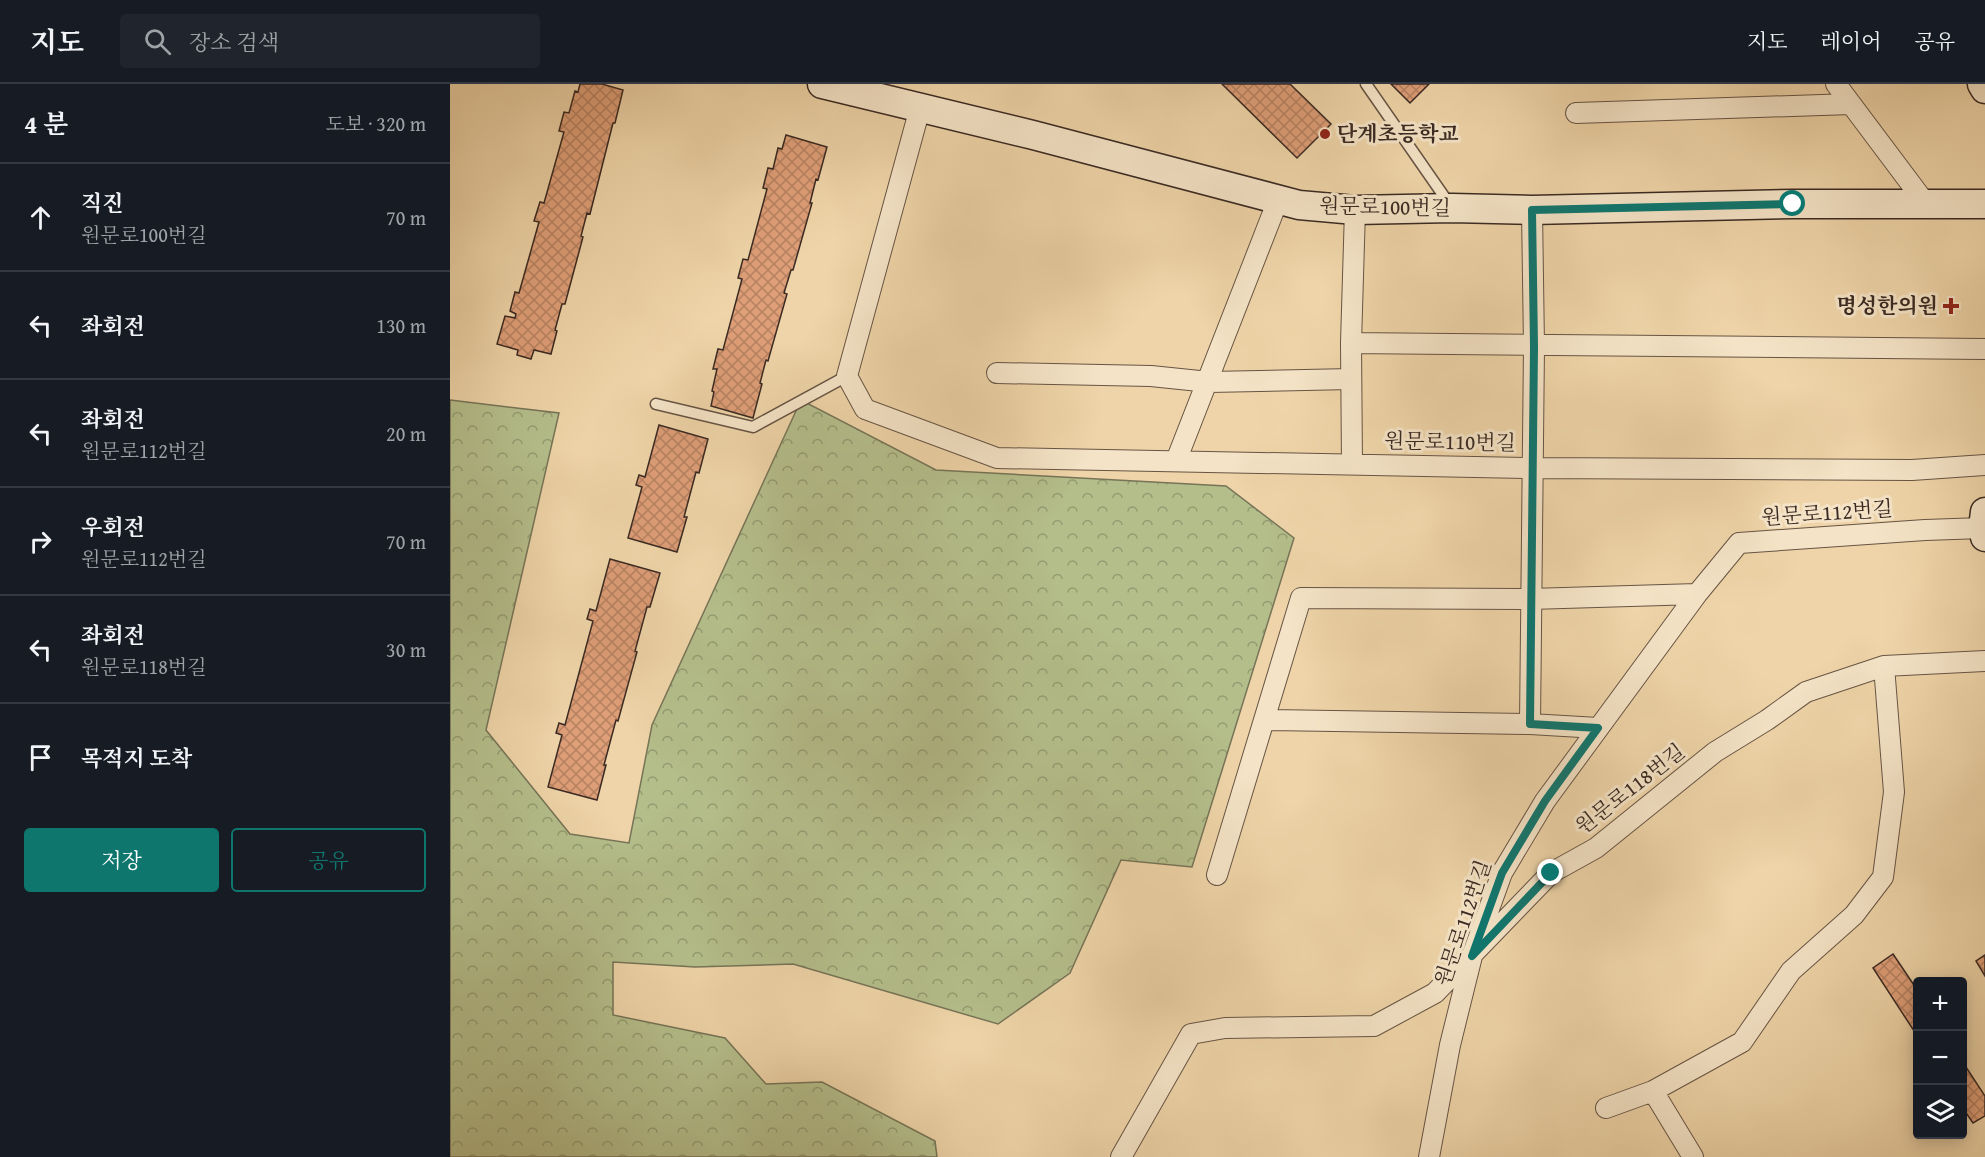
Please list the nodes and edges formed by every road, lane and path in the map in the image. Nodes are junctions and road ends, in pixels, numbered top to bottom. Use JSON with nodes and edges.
{"nodes":[{"id":1,"x":822,"y":84,"type":"edge"},
{"id":2,"x":1366,"y":84,"type":"edge"},
{"id":3,"x":1836,"y":84,"type":"edge"},
{"id":4,"x":1982,"y":84,"type":"edge"},
{"id":5,"x":1985,"y":89,"type":"edge"},
{"id":6,"x":1851,"y":104,"type":"junction"},
{"id":7,"x":920,"y":108,"type":"junction"},
{"id":8,"x":1576,"y":113,"type":"dead end"},
{"id":9,"x":1278,"y":200,"type":"junction"},
{"id":10,"x":1926,"y":204,"type":"junction"},
{"id":11,"x":1985,"y":204,"type":"edge"},
{"id":12,"x":1452,"y":208,"type":"junction"},
{"id":13,"x":1354,"y":210,"type":"junction"},
{"id":14,"x":1532,"y":210,"type":"junction"},
{"id":15,"x":1351,"y":344,"type":"junction"},
{"id":16,"x":1534,"y":346,"type":"junction"},
{"id":17,"x":1985,"y":349,"type":"edge"},
{"id":18,"x":997,"y":373,"type":"dead end"},
{"id":19,"x":848,"y":376,"type":"junction"},
{"id":20,"x":1351,"y":380,"type":"junction"},
{"id":21,"x":1209,"y":382,"type":"junction"},
{"id":22,"x":656,"y":404,"type":"dead end"},
{"id":23,"x":1176,"y":461,"type":"junction"},
{"id":24,"x":1352,"y":465,"type":"junction"},
{"id":25,"x":1985,"y":465,"type":"edge"},
{"id":26,"x":1532,"y":468,"type":"junction"},
{"id":27,"x":1984,"y":526,"type":"edge"},
{"id":28,"x":1697,"y":594,"type":"junction"},
{"id":29,"x":1530,"y":599,"type":"junction"},
{"id":30,"x":1985,"y":661,"type":"edge"},
{"id":31,"x":1884,"y":666,"type":"junction"},
{"id":32,"x":1264,"y":720,"type":"junction"},
{"id":33,"x":1530,"y":724,"type":"junction"},
{"id":34,"x":1598,"y":728,"type":"junction"},
{"id":35,"x":1217,"y":875,"type":"dead end"},
{"id":36,"x":1472,"y":956,"type":"junction"},
{"id":37,"x":1653,"y":1091,"type":"junction"},
{"id":38,"x":1606,"y":1108,"type":"dead end"},
{"id":39,"x":1121,"y":1157,"type":"edge"},
{"id":40,"x":1429,"y":1157,"type":"edge"},
{"id":41,"x":1693,"y":1157,"type":"edge"}],
"edges":[{"from":1,"to":7,"type":"street","name":"원문로100번길"},
{"from":2,"to":12,"type":"lane"},
{"from":3,"to":6,"type":"street"},
{"from":4,"to":5,"type":"street"},
{"from":6,"to":8,"type":"street"},
{"from":6,"to":10,"type":"street"},
{"from":7,"to":9,"type":"street","name":"원문로100번길"},
{"from":7,"to":19,"type":"street"},
{"from":9,"to":13,"type":"street","name":"원문로100번길"},
{"from":9,"to":21,"type":"street"},
{"from":10,"to":11,"type":"street","name":"원문로100번길"},
{"from":10,"to":14,"type":"street","name":"원문로100번길"},
{"from":12,"to":13,"type":"street","name":"원문로100번길"},
{"from":12,"to":14,"type":"street","name":"원문로100번길"},
{"from":13,"to":15,"type":"street"},
{"from":14,"to":16,"type":"street"},
{"from":15,"to":16,"type":"street"},
{"from":15,"to":20,"type":"street"},
{"from":16,"to":17,"type":"street"},
{"from":16,"to":26,"type":"street"},
{"from":18,"to":21,"type":"street"},
{"from":19,"to":22,"type":"lane"},
{"from":19,"to":23,"type":"street","name":"원문로110번길"},
{"from":20,"to":21,"type":"street"},
{"from":20,"to":24,"type":"street"},
{"from":21,"to":23,"type":"street"},
{"from":23,"to":24,"type":"street","name":"원문로110번길"},
{"from":24,"to":26,"type":"street","name":"원문로110번길"},
{"from":25,"to":26,"type":"street","name":"원문로110번길"},
{"from":26,"to":29,"type":"street"},
{"from":27,"to":28,"type":"street","name":"원문로112번길"},
{"from":28,"to":29,"type":"street"},
{"from":28,"to":34,"type":"street","name":"원문로112번길"},
{"from":29,"to":32,"type":"street"},
{"from":29,"to":33,"type":"street"},
{"from":30,"to":31,"type":"street","name":"원문로118번길"},
{"from":31,"to":36,"type":"street","name":"원문로118번길"},
{"from":31,"to":37,"type":"street"},
{"from":32,"to":33,"type":"street"},
{"from":32,"to":35,"type":"street"},
{"from":33,"to":34,"type":"street"},
{"from":34,"to":36,"type":"street","name":"원문로112번길"},
{"from":36,"to":39,"type":"street","name":"원문로118번길"},
{"from":36,"to":40,"type":"street","name":"원문로112번길"},
{"from":37,"to":38,"type":"street"},
{"from":37,"to":41,"type":"street"}]}
